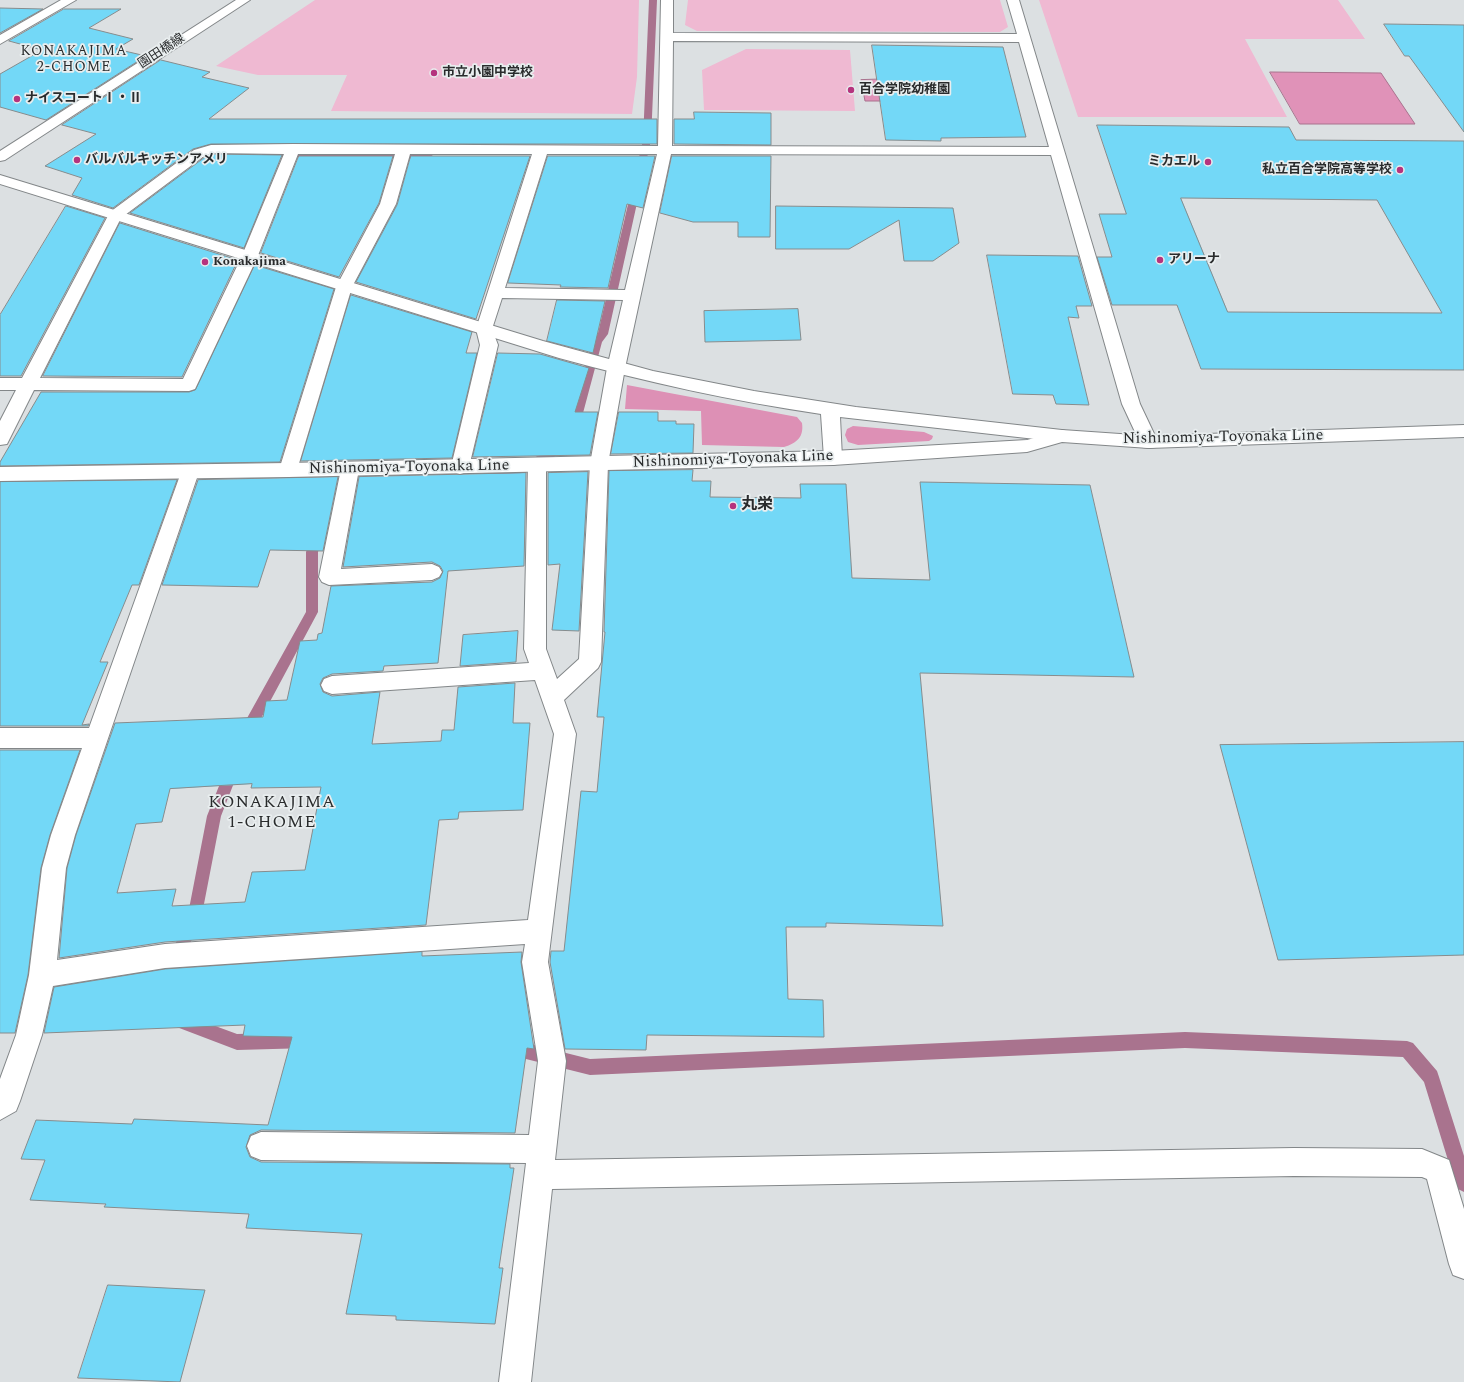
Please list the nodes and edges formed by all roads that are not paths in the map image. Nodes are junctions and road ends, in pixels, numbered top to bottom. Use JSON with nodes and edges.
{"nodes":[{"id":1,"x":70,"y":0,"type":"edge"},
{"id":2,"x":218,"y":0,"type":"edge"},
{"id":3,"x":668,"y":0,"type":"edge"},
{"id":4,"x":1013,"y":0,"type":"edge"},
{"id":5,"x":240,"y":2,"type":"edge"},
{"id":6,"x":667,"y":37,"type":"junction"},
{"id":7,"x":1024,"y":38,"type":"junction"},
{"id":8,"x":0,"y":40,"type":"edge"},
{"id":9,"x":293,"y":148,"type":"junction"},
{"id":10,"x":404,"y":148,"type":"junction"},
{"id":11,"x":542,"y":149,"type":"junction"},
{"id":12,"x":665,"y":149,"type":"junction"},
{"id":13,"x":1058,"y":151,"type":"junction"},
{"id":14,"x":0,"y":157,"type":"edge"},
{"id":15,"x":0,"y":179,"type":"edge"},
{"id":16,"x":115,"y":215,"type":"junction"},
{"id":17,"x":249,"y":258,"type":"junction"},
{"id":18,"x":344,"y":287,"type":"junction"},
{"id":19,"x":496,"y":293,"type":"junction"},
{"id":20,"x":633,"y":295,"type":"junction"},
{"id":21,"x":484,"y":329,"type":"junction"},
{"id":22,"x":616,"y":368,"type":"junction"},
{"id":23,"x":0,"y":384,"type":"edge"},
{"id":24,"x":28,"y":384,"type":"junction"},
{"id":25,"x":830,"y":409,"type":"junction"},
{"id":26,"x":1464,"y":431,"type":"edge"},
{"id":27,"x":1062,"y":436,"type":"junction"},
{"id":28,"x":0,"y":439,"type":"edge"},
{"id":29,"x":1149,"y":442,"type":"junction"},
{"id":30,"x":833,"y":458,"type":"junction"},
{"id":31,"x":599,"y":464,"type":"junction"},
{"id":32,"x":537,"y":465,"type":"junction"},
{"id":33,"x":460,"y":467,"type":"junction"},
{"id":34,"x":350,"y":469,"type":"junction"},
{"id":35,"x":288,"y":470,"type":"junction"},
{"id":36,"x":190,"y":472,"type":"junction"},
{"id":37,"x":0,"y":474,"type":"edge"},
{"id":38,"x":432,"y":572,"type":"dead end"},
{"id":39,"x":543,"y":671,"type":"junction"},
{"id":40,"x":332,"y":685,"type":"dead end"},
{"id":41,"x":552,"y":697,"type":"junction"},
{"id":42,"x":0,"y":738,"type":"edge"},
{"id":43,"x":96,"y":738,"type":"junction"},
{"id":44,"x":539,"y":931,"type":"junction"},
{"id":45,"x":42,"y":975,"type":"junction"},
{"id":46,"x":0,"y":1106,"type":"edge"},
{"id":47,"x":261,"y":1146,"type":"dead end"},
{"id":48,"x":542,"y":1162,"type":"junction"},
{"id":49,"x":1456,"y":1209,"type":"edge"},
{"id":50,"x":1464,"y":1264,"type":"edge"},
{"id":51,"x":515,"y":1382,"type":"edge"}],
"edges":[{"from":1,"to":8,"type":"street"},
{"from":2,"to":5,"type":"street"},
{"from":3,"to":6,"type":"street"},
{"from":4,"to":7,"type":"street"},
{"from":5,"to":14,"type":"street","name":"園田橋線"},
{"from":6,"to":7,"type":"street"},
{"from":6,"to":12,"type":"street"},
{"from":7,"to":13,"type":"street"},
{"from":9,"to":10,"type":"street"},
{"from":9,"to":16,"type":"street"},
{"from":9,"to":17,"type":"street"},
{"from":10,"to":11,"type":"street"},
{"from":10,"to":18,"type":"street"},
{"from":11,"to":12,"type":"street"},
{"from":11,"to":19,"type":"street"},
{"from":12,"to":13,"type":"street"},
{"from":12,"to":20,"type":"street"},
{"from":13,"to":29,"type":"street"},
{"from":15,"to":16,"type":"street"},
{"from":16,"to":17,"type":"street"},
{"from":16,"to":24,"type":"street"},
{"from":17,"to":18,"type":"street"},
{"from":17,"to":24,"type":"street"},
{"from":18,"to":21,"type":"street"},
{"from":18,"to":35,"type":"street"},
{"from":19,"to":20,"type":"street"},
{"from":19,"to":21,"type":"street"},
{"from":20,"to":22,"type":"street"},
{"from":21,"to":22,"type":"street"},
{"from":21,"to":33,"type":"street"},
{"from":22,"to":25,"type":"street"},
{"from":22,"to":31,"type":"street"},
{"from":23,"to":24,"type":"street"},
{"from":24,"to":28,"type":"street"},
{"from":25,"to":27,"type":"street"},
{"from":25,"to":30,"type":"street"},
{"from":26,"to":29,"type":"street","name":"Nishinomiya-Toyonaka Line"},
{"from":27,"to":29,"type":"street","name":"Nishinomiya-Toyonaka Line"},
{"from":27,"to":30,"type":"street","name":"Nishinomiya-Toyonaka Line"},
{"from":30,"to":31,"type":"street","name":"Nishinomiya-Toyonaka Line"},
{"from":31,"to":32,"type":"street","name":"Nishinomiya-Toyonaka Line"},
{"from":31,"to":41,"type":"street"},
{"from":32,"to":33,"type":"street","name":"Nishinomiya-Toyonaka Line"},
{"from":32,"to":39,"type":"street"},
{"from":33,"to":34,"type":"street","name":"Nishinomiya-Toyonaka Line"},
{"from":34,"to":35,"type":"street","name":"Nishinomiya-Toyonaka Line"},
{"from":34,"to":38,"type":"street"},
{"from":35,"to":36,"type":"street","name":"Nishinomiya-Toyonaka Line"},
{"from":36,"to":37,"type":"street","name":"Nishinomiya-Toyonaka Line"},
{"from":36,"to":43,"type":"street"},
{"from":39,"to":40,"type":"street"},
{"from":39,"to":41,"type":"street"},
{"from":41,"to":44,"type":"street"},
{"from":42,"to":43,"type":"street"},
{"from":43,"to":45,"type":"street"},
{"from":44,"to":45,"type":"street"},
{"from":44,"to":48,"type":"street"},
{"from":45,"to":46,"type":"street"},
{"from":47,"to":48,"type":"street"},
{"from":48,"to":49,"type":"street"},
{"from":48,"to":51,"type":"street"},
{"from":49,"to":50,"type":"street"}]}
